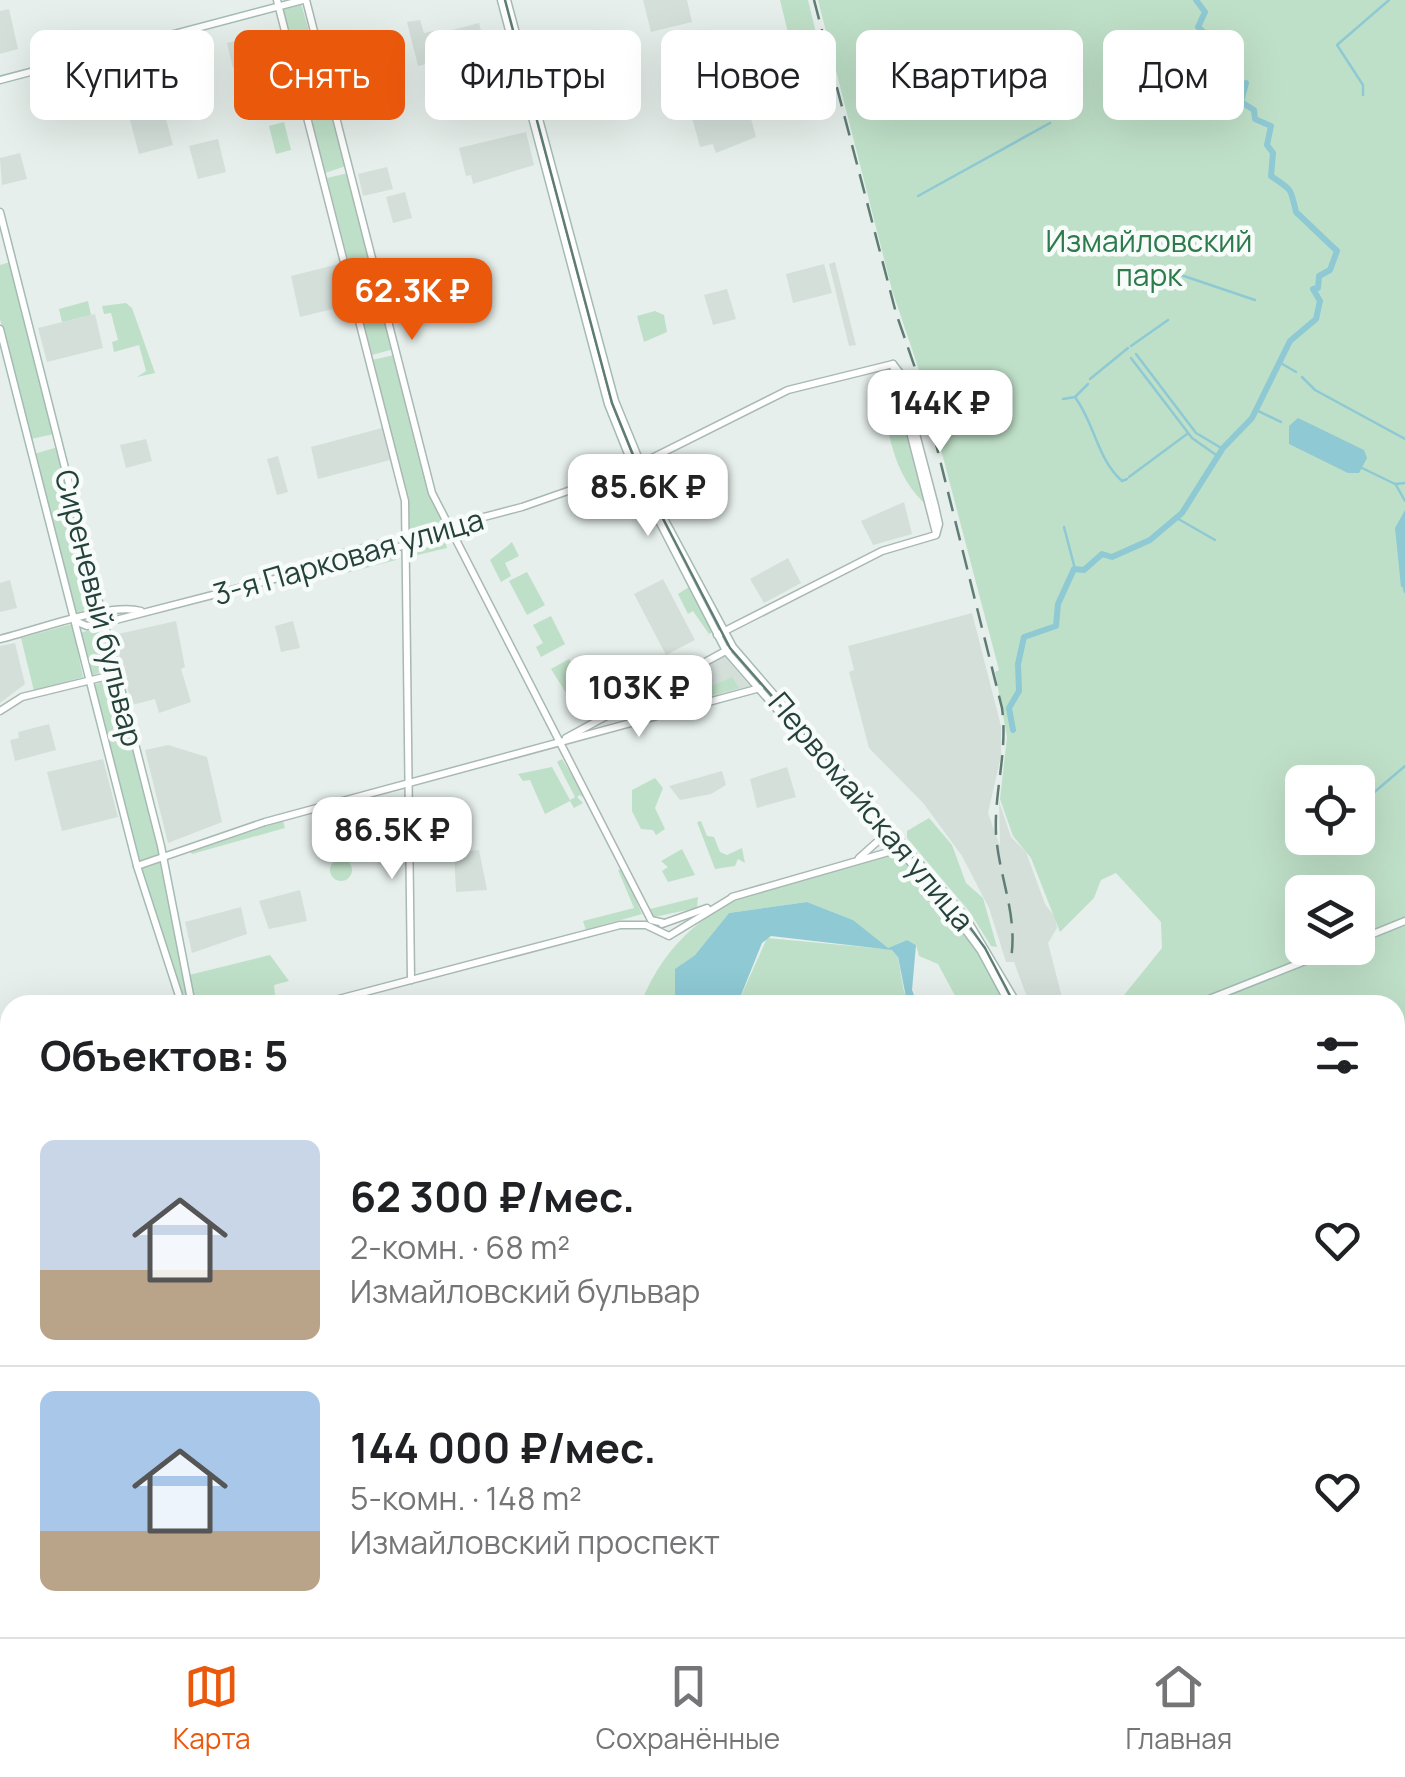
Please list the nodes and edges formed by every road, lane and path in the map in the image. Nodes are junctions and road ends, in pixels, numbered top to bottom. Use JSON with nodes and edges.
{"nodes":[{"id":1,"x":304,"y":0,"type":"edge"},
{"id":2,"x":504,"y":0,"type":"edge"},
{"id":3,"x":278,"y":3,"type":"edge"},
{"id":4,"x":0,"y":80,"type":"edge"},
{"id":5,"x":0,"y":212,"type":"edge"},
{"id":6,"x":0,"y":329,"type":"edge"},
{"id":7,"x":636,"y":467,"type":"junction"},
{"id":8,"x":450,"y":527,"type":"junction"},
{"id":9,"x":406,"y":545,"type":"junction"},
{"id":10,"x":103,"y":618,"type":"junction"},
{"id":11,"x":74,"y":621,"type":"junction"},
{"id":12,"x":721,"y":634,"type":"junction"},
{"id":13,"x":0,"y":640,"type":"edge"},
{"id":14,"x":729,"y":649,"type":"junction"},
{"id":15,"x":116,"y":674,"type":"junction"},
{"id":16,"x":89,"y":680,"type":"junction"},
{"id":17,"x":762,"y":686,"type":"junction"},
{"id":18,"x":0,"y":712,"type":"edge"},
{"id":19,"x":562,"y":742,"type":"junction"},
{"id":20,"x":409,"y":782,"type":"junction"},
{"id":21,"x":889,"y":832,"type":"junction"},
{"id":22,"x":898,"y":849,"type":"junction"},
{"id":23,"x":163,"y":856,"type":"junction"},
{"id":24,"x":854,"y":861,"type":"junction"},
{"id":25,"x":137,"y":866,"type":"junction"},
{"id":26,"x":733,"y":897,"type":"junction"},
{"id":27,"x":1405,"y":921,"type":"edge"},
{"id":28,"x":664,"y":922,"type":"junction"},
{"id":29,"x":658,"y":932,"type":"junction"},
{"id":30,"x":1375,"y":933,"type":"edge"},
{"id":31,"x":1295,"y":965,"type":"edge"},
{"id":32,"x":411,"y":980,"type":"junction"},
{"id":33,"x":179,"y":995,"type":"edge"},
{"id":34,"x":190,"y":995,"type":"edge"},
{"id":35,"x":354,"y":995,"type":"edge"},
{"id":36,"x":1008,"y":995,"type":"edge"},
{"id":37,"x":1008,"y":995,"type":"edge"},
{"id":38,"x":1219,"y":995,"type":"edge"}],
"edges":[{"from":1,"to":3,"type":"street"},
{"from":1,"to":8,"type":"street"},
{"from":2,"to":7,"type":"street","name":"Первомайская улица"},
{"from":3,"to":4,"type":"street"},
{"from":3,"to":9,"type":"street"},
{"from":5,"to":10,"type":"street","name":"Сиреневый бульвар"},
{"from":6,"to":11,"type":"street","name":"Сиреневый бульвар"},
{"from":7,"to":8,"type":"street","name":"3-я Парковая улица"},
{"from":7,"to":12,"type":"street","name":"Первомайская улица"},
{"from":7,"to":12,"type":"street","name":"3-я Парковая улица"},
{"from":8,"to":9,"type":"street","name":"3-я Парковая улица"},
{"from":8,"to":19,"type":"street"},
{"from":9,"to":10,"type":"street","name":"3-я Парковая улица"},
{"from":9,"to":20,"type":"street"},
{"from":10,"to":11,"type":"street","name":"3-я Парковая улица"},
{"from":10,"to":15,"type":"street","name":"Сиреневый бульвар"},
{"from":11,"to":13,"type":"street","name":"3-я Парковая улица"},
{"from":11,"to":16,"type":"street","name":"Сиреневый бульвар"},
{"from":12,"to":14,"type":"street","name":"Первомайская улица"},
{"from":14,"to":17,"type":"street","name":"Первомайская улица"},
{"from":14,"to":19,"type":"street"},
{"from":15,"to":16,"type":"street"},
{"from":15,"to":23,"type":"street","name":"Сиреневый бульвар"},
{"from":16,"to":18,"type":"street"},
{"from":16,"to":25,"type":"street","name":"Сиреневый бульвар"},
{"from":17,"to":19,"type":"street"},
{"from":17,"to":21,"type":"street","name":"Первомайская улица"},
{"from":19,"to":20,"type":"street"},
{"from":19,"to":28,"type":"street"},
{"from":20,"to":23,"type":"street"},
{"from":20,"to":32,"type":"street"},
{"from":21,"to":22,"type":"street","name":"Первомайская улица"},
{"from":21,"to":24,"type":"street"},
{"from":21,"to":36,"type":"street","name":"Первомайская улица"},
{"from":22,"to":24,"type":"street"},
{"from":22,"to":37,"type":"street","name":"Первомайская улица"},
{"from":23,"to":25,"type":"street"},
{"from":23,"to":34,"type":"street","name":"Сиреневый бульвар"},
{"from":24,"to":26,"type":"street"},
{"from":25,"to":33,"type":"street","name":"Сиреневый бульвар"},
{"from":26,"to":28,"type":"street"},
{"from":26,"to":29,"type":"street"},
{"from":27,"to":30,"type":"street"},
{"from":28,"to":29,"type":"street"},
{"from":29,"to":32,"type":"street"},
{"from":31,"to":38,"type":"street"},
{"from":32,"to":35,"type":"street"}]}
